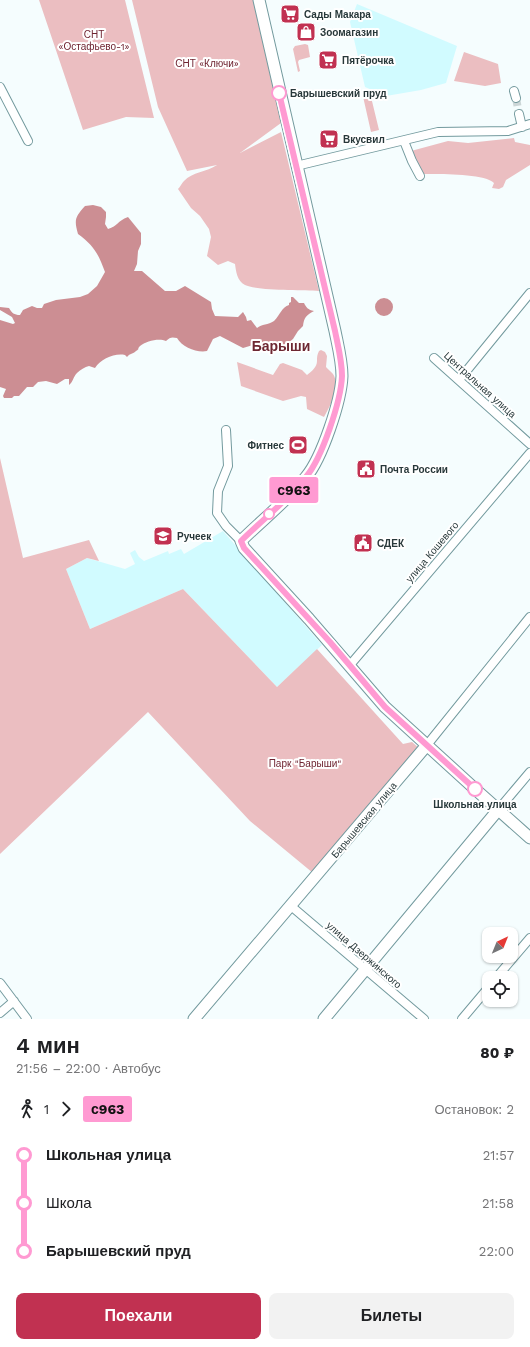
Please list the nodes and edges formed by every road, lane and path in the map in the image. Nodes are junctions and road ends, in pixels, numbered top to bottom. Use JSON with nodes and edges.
{"nodes":[{"id":1,"x":259,"y":0,"type":"edge"},
{"id":2,"x":0,"y":87,"type":"edge"},
{"id":3,"x":519,"y":114,"type":"tunnel mouth"},
{"id":4,"x":526,"y":126,"type":"edge"},
{"id":5,"x":28,"y":141,"type":"dead end"},
{"id":6,"x":404,"y":141,"type":"junction"},
{"id":7,"x":296,"y":166,"type":"junction"},
{"id":8,"x":420,"y":176,"type":"dead end"},
{"id":9,"x":529,"y":296,"type":"edge"},
{"id":10,"x":434,"y":358,"type":"dead end"},
{"id":11,"x":459,"y":380,"type":"junction"},
{"id":12,"x":226,"y":430,"type":"dead end"},
{"id":13,"x":530,"y":444,"type":"edge"},
{"id":14,"x":530,"y":453,"type":"edge"},
{"id":15,"x":241,"y":541,"type":"junction"},
{"id":16,"x":530,"y":618,"type":"edge"},
{"id":17,"x":350,"y":665,"type":"junction"},
{"id":18,"x":427,"y":746,"type":"junction"},
{"id":19,"x":530,"y":772,"type":"edge"},
{"id":20,"x":498,"y":810,"type":"junction"},
{"id":21,"x":530,"y":838,"type":"edge"},
{"id":22,"x":291,"y":906,"type":"junction"},
{"id":23,"x":530,"y":938,"type":"edge"},
{"id":24,"x":365,"y":970,"type":"junction"},
{"id":25,"x":502,"y":971,"type":"edge"},
{"id":26,"x":0,"y":983,"type":"edge"},
{"id":27,"x":482,"y":995,"type":"edge"},
{"id":28,"x":14,"y":1001,"type":"junction"},
{"id":29,"x":0,"y":1012,"type":"edge"},
{"id":30,"x":27,"y":1019,"type":"edge"},
{"id":31,"x":194,"y":1019,"type":"edge"},
{"id":32,"x":324,"y":1019,"type":"edge"},
{"id":33,"x":424,"y":1019,"type":"edge"},
{"id":34,"x":462,"y":1019,"type":"edge"}],
"edges":[{"from":1,"to":7,"type":"street"},
{"from":2,"to":5,"type":"street"},
{"from":3,"to":4,"type":"street"},
{"from":4,"to":6,"type":"street"},
{"from":6,"to":7,"type":"street"},
{"from":6,"to":8,"type":"street"},
{"from":7,"to":15,"type":"street"},
{"from":9,"to":11,"type":"street"},
{"from":10,"to":11,"type":"street","name":"Центральная улица"},
{"from":11,"to":13,"type":"street","name":"Центральная улица"},
{"from":12,"to":15,"type":"street"},
{"from":14,"to":17,"type":"street","name":"улица Кошевого"},
{"from":15,"to":17,"type":"street"},
{"from":16,"to":18,"type":"street","name":"Барышевская улица"},
{"from":17,"to":18,"type":"street"},
{"from":18,"to":20,"type":"street"},
{"from":18,"to":22,"type":"street","name":"Барышевская улица"},
{"from":19,"to":20,"type":"street"},
{"from":20,"to":21,"type":"street"},
{"from":20,"to":24,"type":"street"},
{"from":22,"to":24,"type":"street","name":"улица Дзержинского"},
{"from":22,"to":31,"type":"street","name":"Барышевская улица"},
{"from":23,"to":25,"type":"street"},
{"from":24,"to":32,"type":"street"},
{"from":24,"to":33,"type":"street","name":"улица Дзержинского"},
{"from":26,"to":28,"type":"street"},
{"from":27,"to":34,"type":"street"},
{"from":28,"to":29,"type":"street"},
{"from":28,"to":30,"type":"street"}]}
